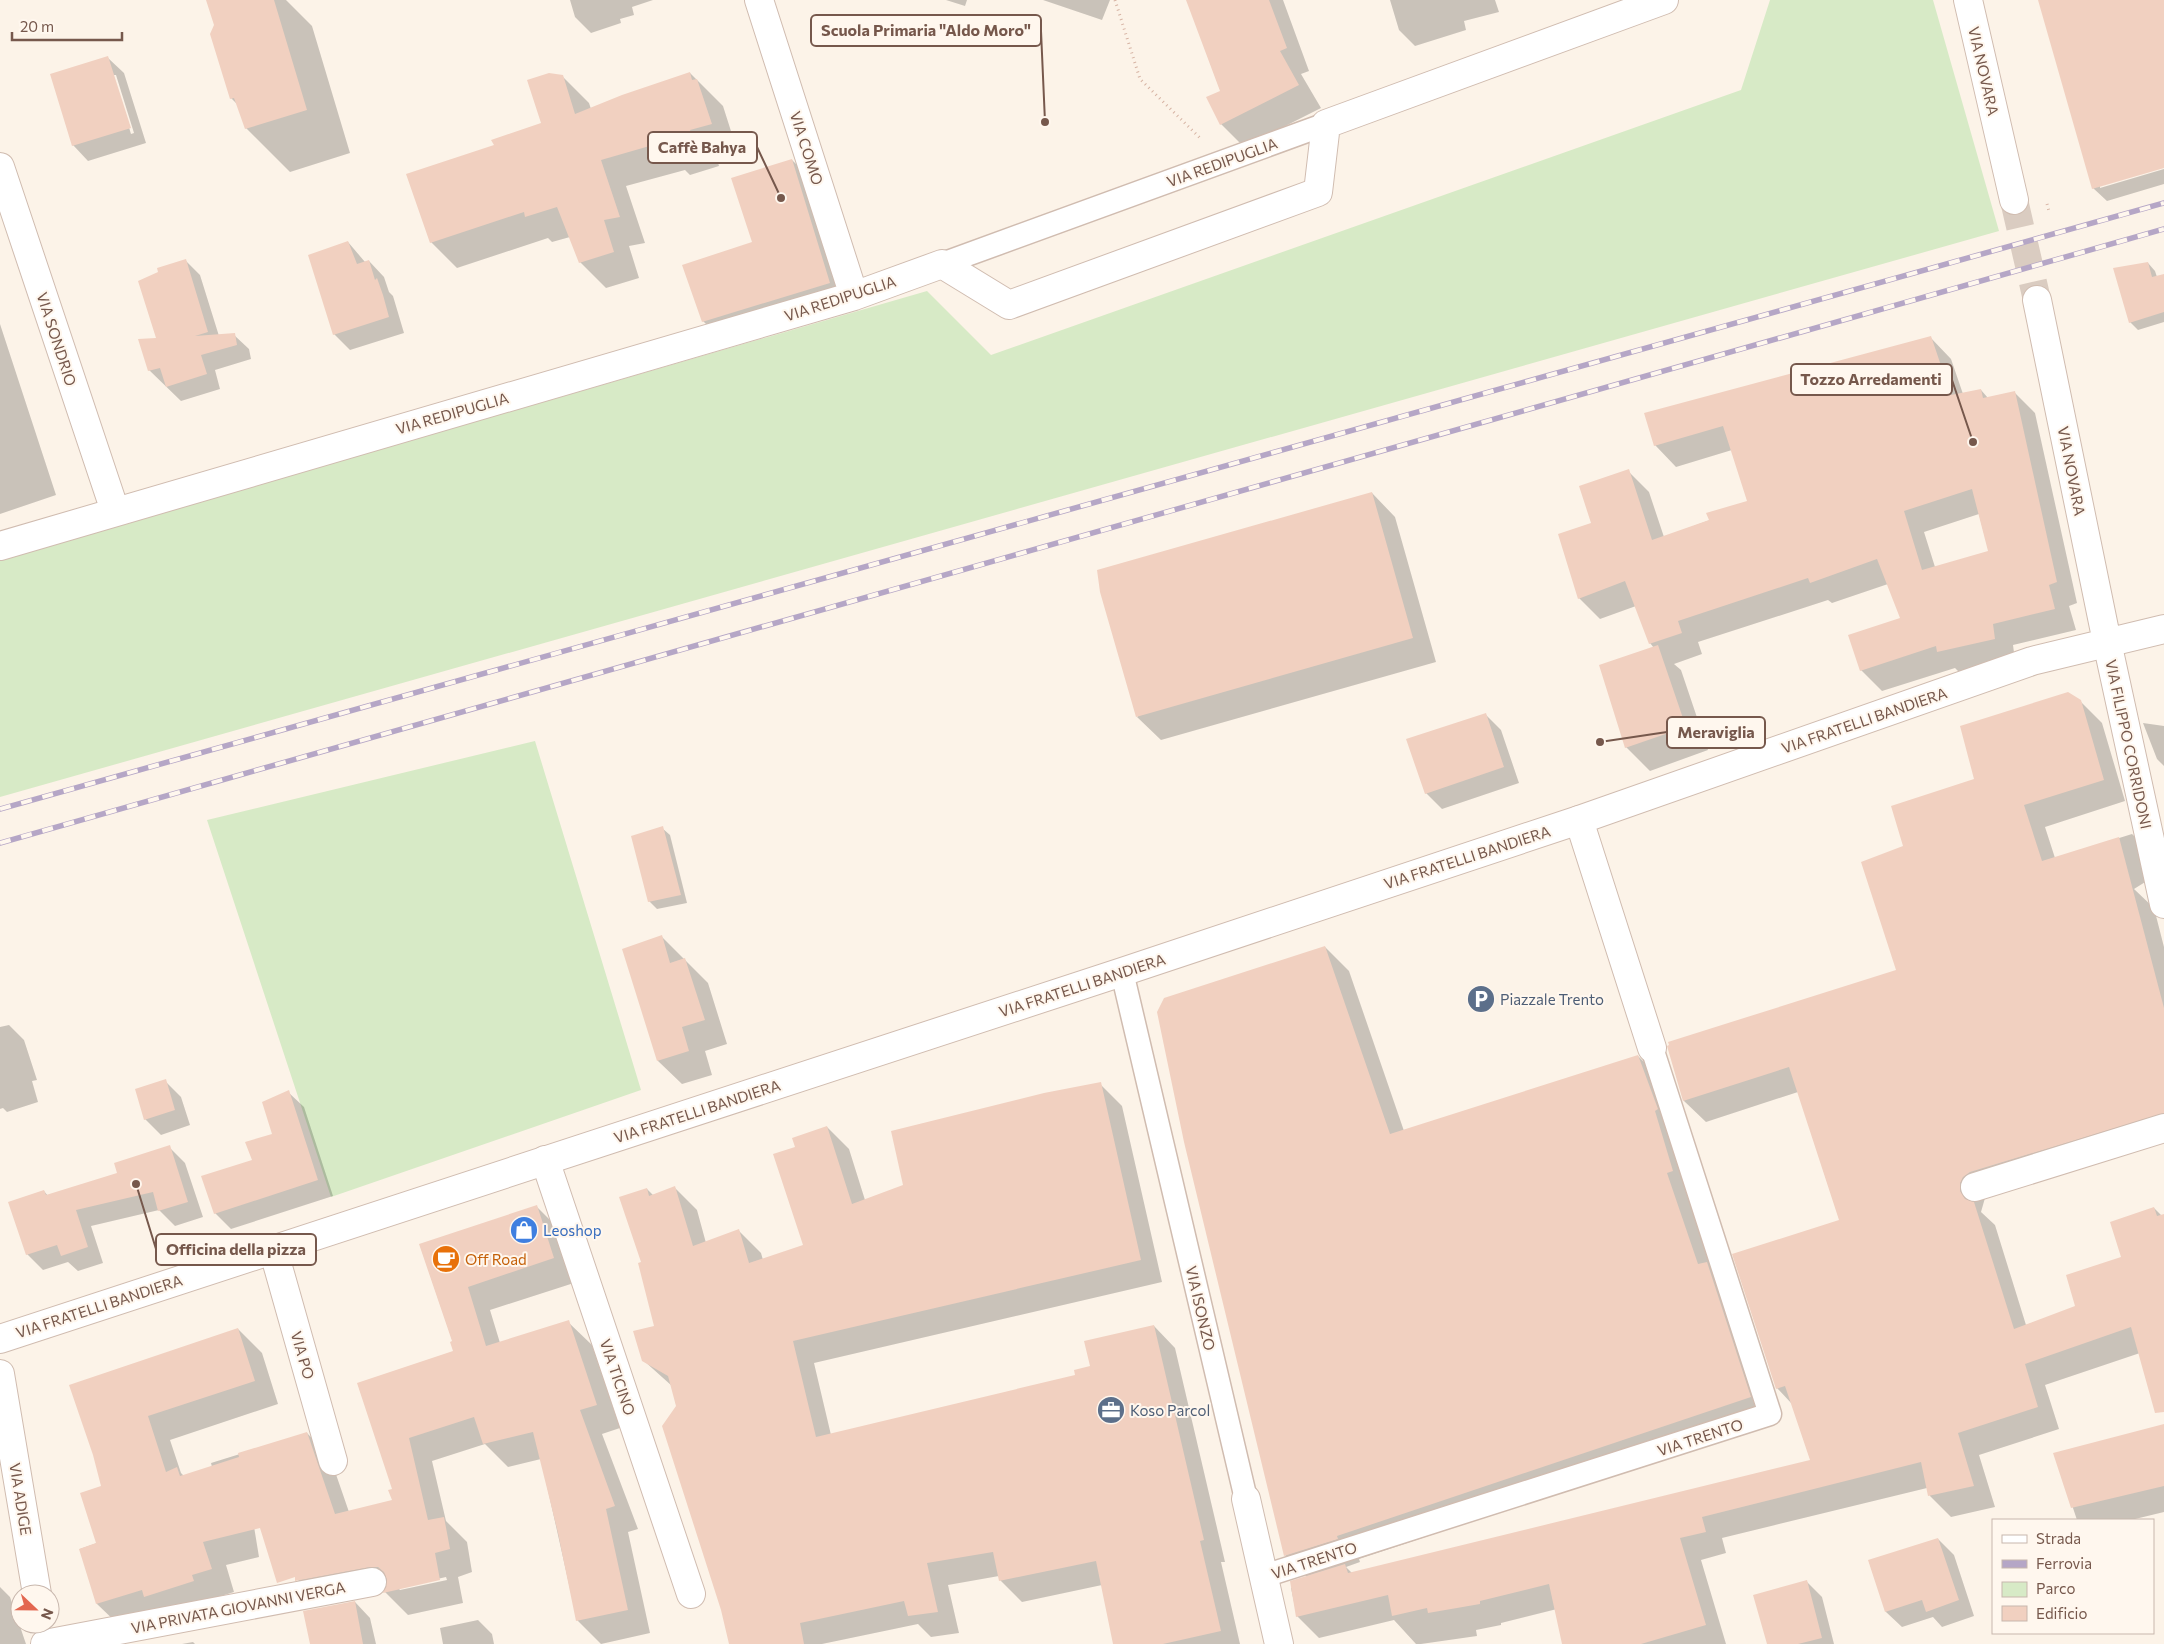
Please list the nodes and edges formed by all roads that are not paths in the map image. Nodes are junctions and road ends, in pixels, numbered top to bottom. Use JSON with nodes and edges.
{"nodes":[{"id":1,"x":759,"y":0,"type":"edge"},
{"id":2,"x":1664,"y":0,"type":"edge"},
{"id":3,"x":1968,"y":0,"type":"edge"},
{"id":4,"x":1326,"y":124,"type":"junction"},
{"id":5,"x":0,"y":167,"type":"edge"},
{"id":6,"x":2014,"y":200,"type":"tunnel mouth"},
{"id":7,"x":942,"y":264,"type":"junction"},
{"id":8,"x":854,"y":296,"type":"junction"},
{"id":9,"x":2037,"y":300,"type":"tunnel mouth"},
{"id":10,"x":115,"y":511,"type":"junction"},
{"id":11,"x":0,"y":546,"type":"edge"},
{"id":12,"x":2164,"y":630,"type":"edge"},
{"id":13,"x":2106,"y":642,"type":"junction"},
{"id":14,"x":1579,"y":820,"type":"junction"},
{"id":15,"x":2164,"y":904,"type":"edge"},
{"id":16,"x":1122,"y":972,"type":"junction"},
{"id":17,"x":1652,"y":1048,"type":"joint"},
{"id":18,"x":2164,"y":1128,"type":"edge"},
{"id":19,"x":545,"y":1160,"type":"junction"},
{"id":20,"x":1975,"y":1187,"type":"dead end"},
{"id":21,"x":273,"y":1250,"type":"junction"},
{"id":22,"x":0,"y":1339,"type":"edge"},
{"id":23,"x":0,"y":1374,"type":"edge"},
{"id":24,"x":333,"y":1461,"type":"dead end"},
{"id":25,"x":1246,"y":1499,"type":"joint"},
{"id":26,"x":1264,"y":1576,"type":"junction"},
{"id":27,"x":372,"y":1582,"type":"dead end"},
{"id":28,"x":35,"y":1584,"type":"edge"},
{"id":29,"x":691,"y":1594,"type":"dead end"},
{"id":30,"x":45,"y":1644,"type":"edge"},
{"id":31,"x":1280,"y":1644,"type":"edge"}],
"edges":[{"from":1,"to":8,"type":"street","name":"VIA COMO"},
{"from":2,"to":4,"type":"street","name":"VIA REDIPUGLIA"},
{"from":3,"to":6,"type":"street","name":"VIA NOVARA"},
{"from":4,"to":7,"type":"lane","name":"VIA REDIPUGLIA"},
{"from":4,"to":7,"type":"street"},
{"from":5,"to":10,"type":"street","name":"VIA SONDRIO"},
{"from":7,"to":8,"type":"street","name":"VIA REDIPUGLIA"},
{"from":8,"to":10,"type":"street","name":"VIA REDIPUGLIA"},
{"from":9,"to":13,"type":"street","name":"VIA NOVARA"},
{"from":10,"to":11,"type":"street","name":"VIA REDIPUGLIA"},
{"from":12,"to":13,"type":"street","name":"VIA FRATELLI BANDIERA"},
{"from":13,"to":14,"type":"street","name":"VIA FRATELLI BANDIERA"},
{"from":13,"to":15,"type":"street","name":"VIA FILIPPO CORRIDONI"},
{"from":14,"to":16,"type":"street","name":"VIA FRATELLI BANDIERA"},
{"from":14,"to":17,"type":"street"},
{"from":16,"to":19,"type":"street","name":"VIA FRATELLI BANDIERA"},
{"from":16,"to":25,"type":"lane","name":"VIA ISONZO"},
{"from":17,"to":26,"type":"lane","name":"VIA TRENTO"},
{"from":18,"to":20,"type":"street"},
{"from":19,"to":21,"type":"street","name":"VIA FRATELLI BANDIERA"},
{"from":19,"to":29,"type":"street","name":"VIA TICINO"},
{"from":21,"to":22,"type":"street","name":"VIA FRATELLI BANDIERA"},
{"from":21,"to":24,"type":"street","name":"VIA PO"},
{"from":23,"to":28,"type":"street","name":"VIA ADIGE"},
{"from":25,"to":26,"type":"street","name":"VIA ISONZO"},
{"from":26,"to":31,"type":"street","name":"VIA ISONZO"},
{"from":27,"to":30,"type":"street","name":"VIA PRIVATA GIOVANNI VERGA"}]}
